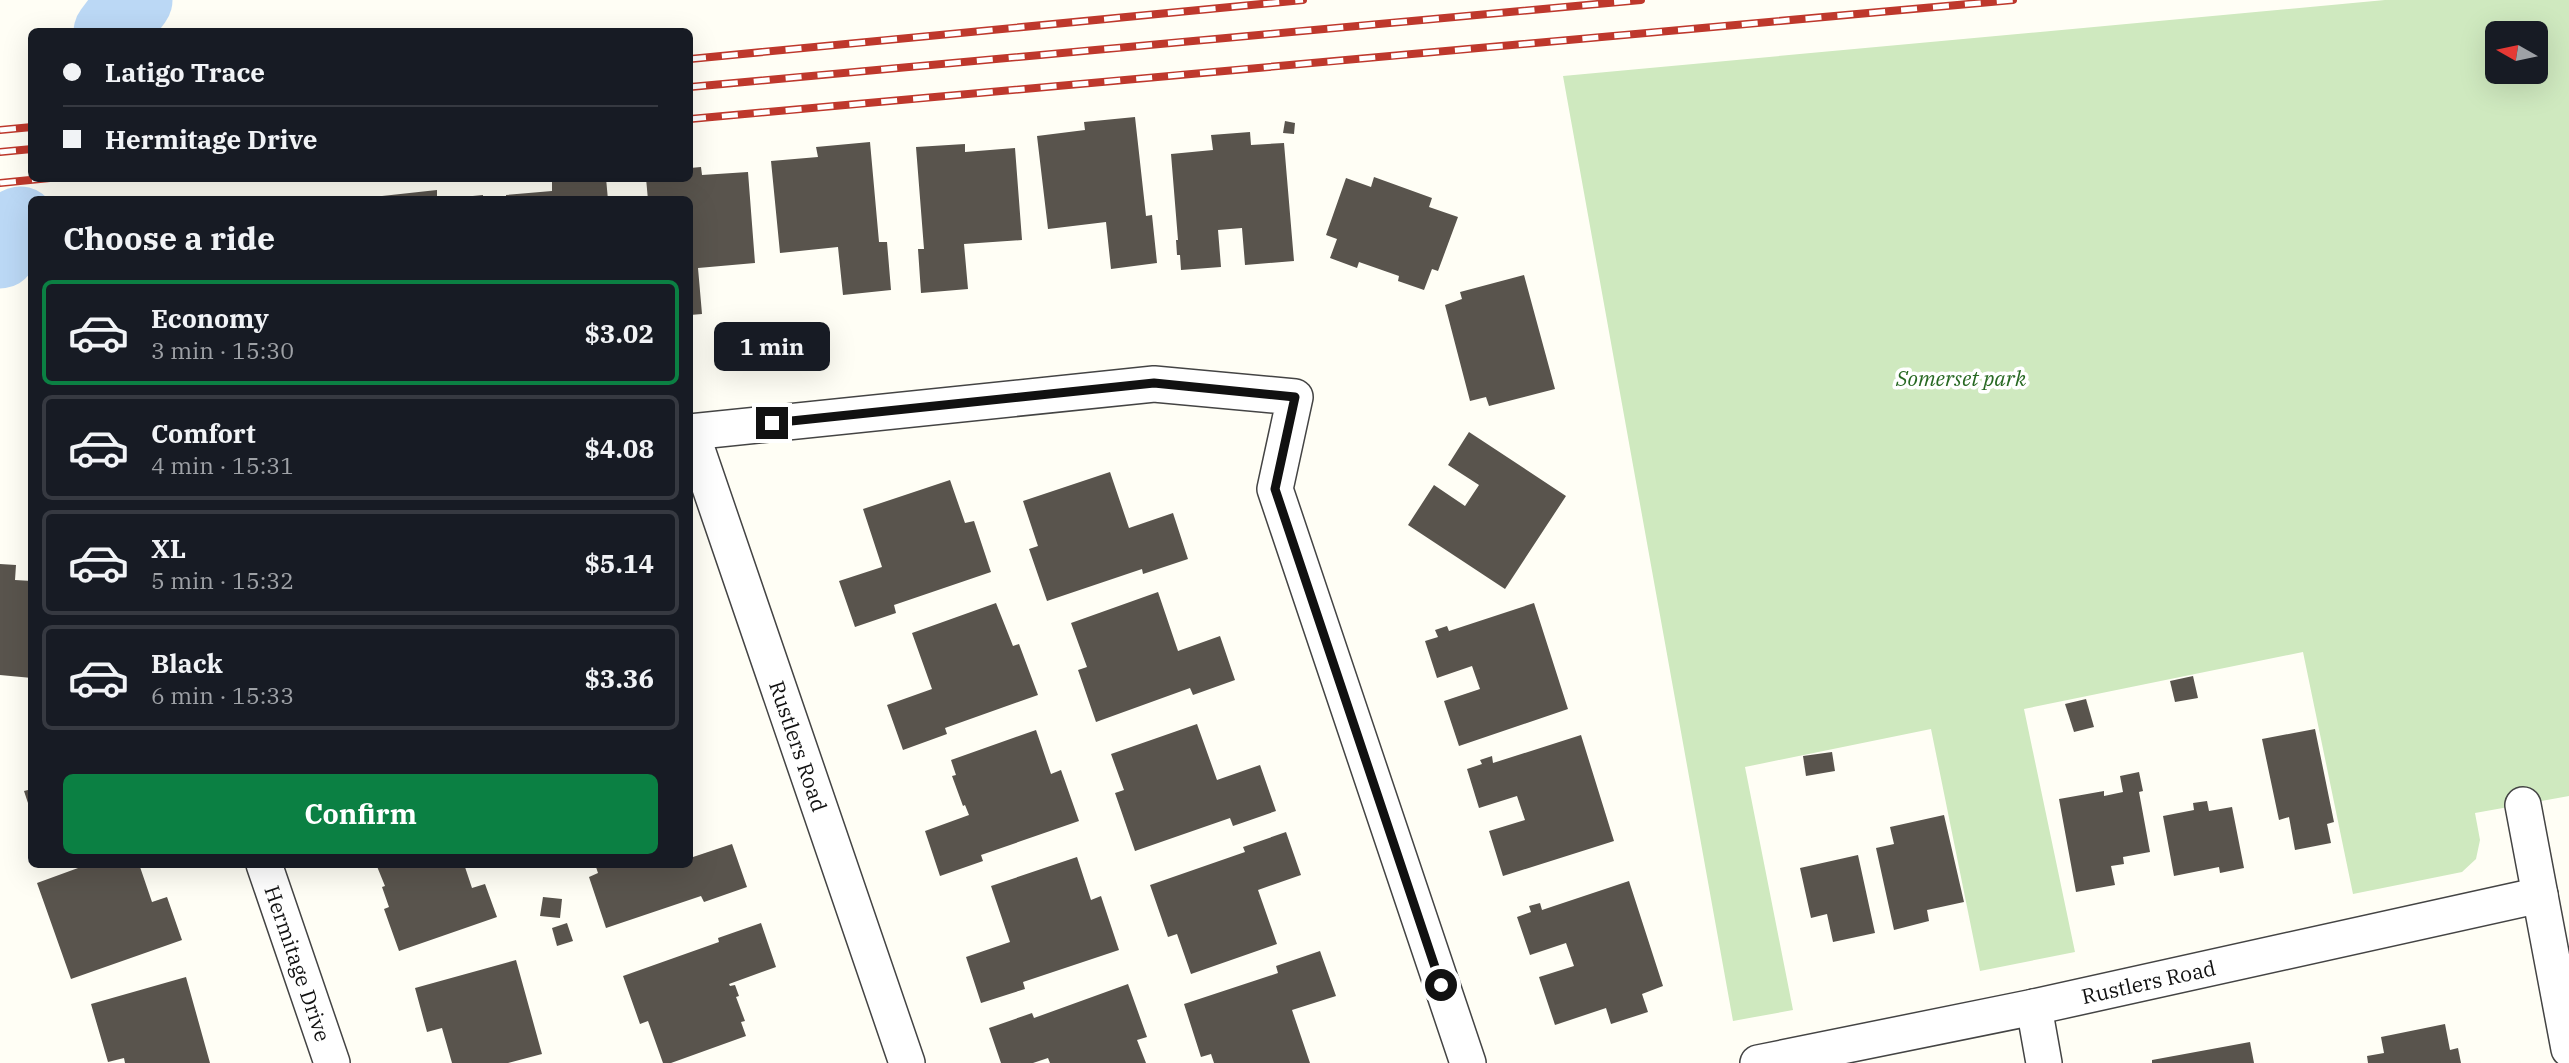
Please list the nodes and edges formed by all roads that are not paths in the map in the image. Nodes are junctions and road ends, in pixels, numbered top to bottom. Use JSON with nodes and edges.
{"nodes":[{"id":1,"x":693,"y":432,"type":"edge"},
{"id":2,"x":693,"y":441,"type":"edge"},
{"id":3,"x":2523,"y":805,"type":"dead end"},
{"id":4,"x":265,"y":868,"type":"edge"},
{"id":5,"x":2540,"y":895,"type":"junction"},
{"id":6,"x":2034,"y":1007,"type":"junction"},
{"id":7,"x":2569,"y":1049,"type":"edge"},
{"id":8,"x":332,"y":1063,"type":"edge"},
{"id":9,"x":907,"y":1063,"type":"edge"},
{"id":10,"x":1468,"y":1063,"type":"edge"},
{"id":11,"x":1758,"y":1063,"type":"edge"},
{"id":12,"x":2044,"y":1063,"type":"edge"}],
"edges":[{"from":1,"to":10,"type":"street"},
{"from":2,"to":9,"type":"street","name":"Rustlers Road"},
{"from":3,"to":5,"type":"street"},
{"from":4,"to":8,"type":"street","name":"Hermitage Drive"},
{"from":5,"to":6,"type":"street","name":"Rustlers Road"},
{"from":5,"to":7,"type":"street"},
{"from":6,"to":11,"type":"street","name":"Rustlers Road"},
{"from":6,"to":12,"type":"street"}]}
